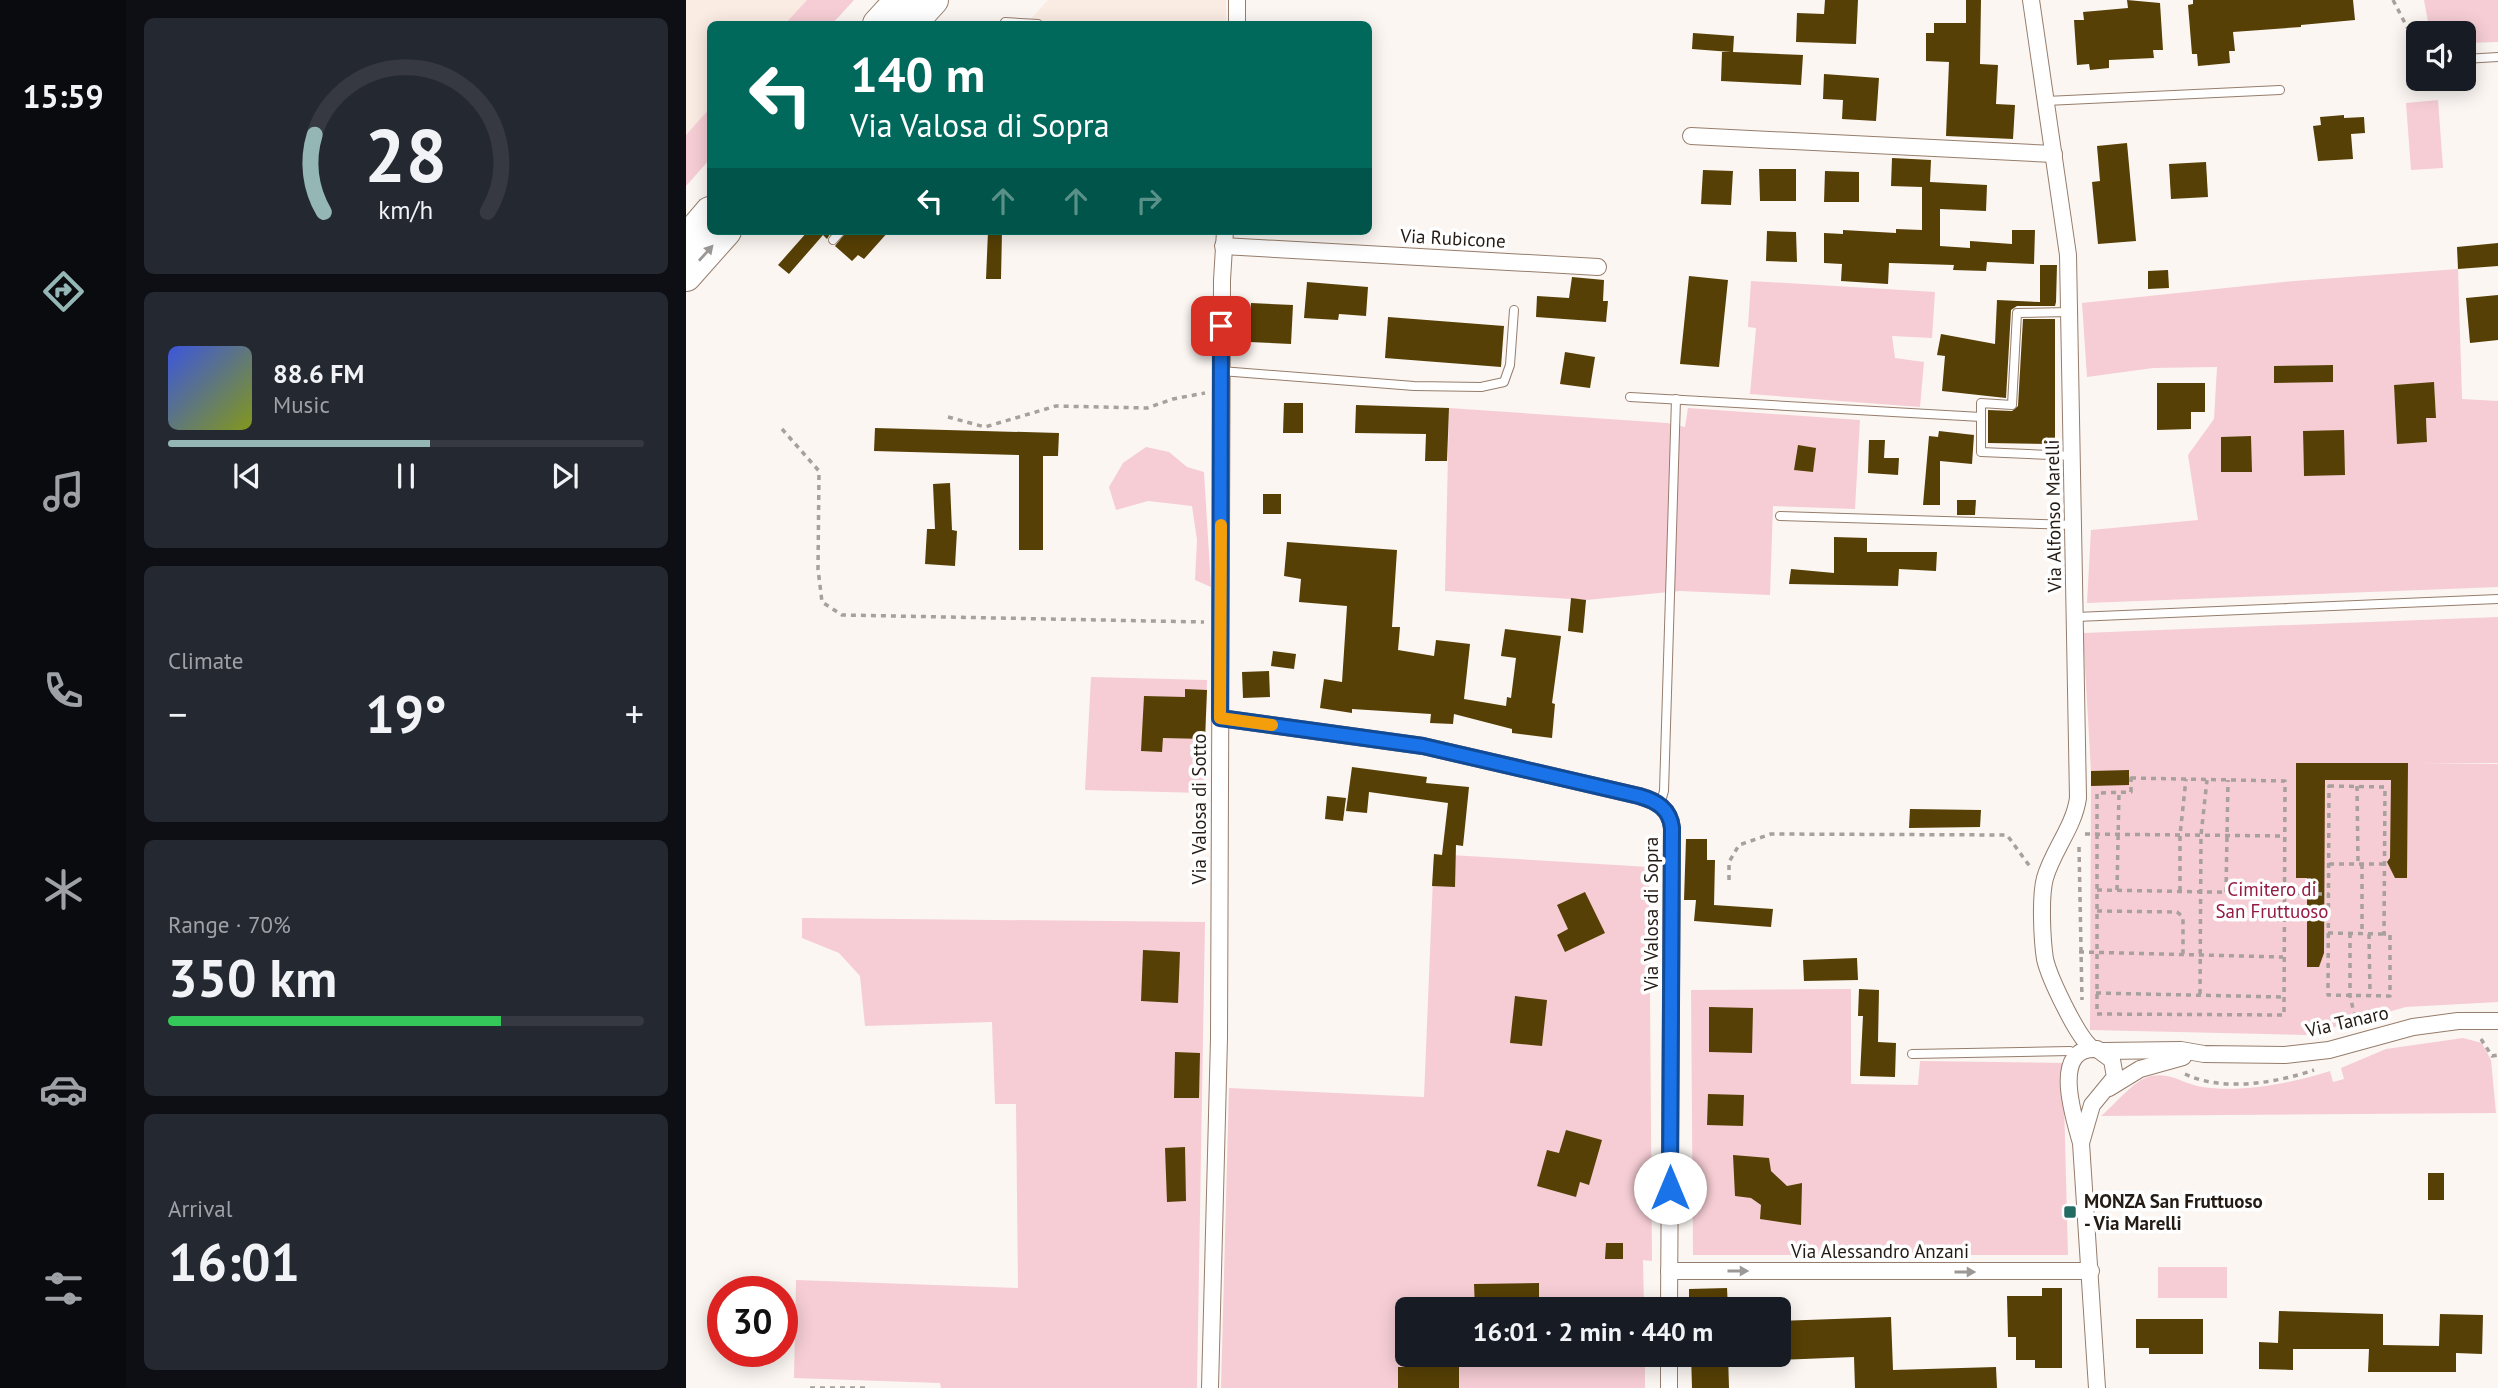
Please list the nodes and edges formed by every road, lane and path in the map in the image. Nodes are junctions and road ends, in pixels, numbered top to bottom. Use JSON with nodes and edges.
{"nodes":[{"id":1,"x":900,"y":0,"type":"edge"},
{"id":2,"x":933,"y":0,"type":"edge"},
{"id":3,"x":1237,"y":0,"type":"edge"},
{"id":4,"x":2031,"y":0,"type":"edge"},
{"id":5,"x":2393,"y":0,"type":"edge"},
{"id":6,"x":881,"y":21,"type":"edge"},
{"id":7,"x":914,"y":21,"type":"edge"},
{"id":8,"x":1237,"y":21,"type":"edge"},
{"id":9,"x":2406,"y":25,"type":"edge"},
{"id":10,"x":2498,"y":57,"type":"edge"},
{"id":11,"x":2476,"y":58,"type":"edge"},
{"id":12,"x":2280,"y":90,"type":"dead end"},
{"id":13,"x":2046,"y":101,"type":"junction"},
{"id":14,"x":1691,"y":136,"type":"dead end"},
{"id":15,"x":2054,"y":154,"type":"junction"},
{"id":16,"x":707,"y":216,"type":"edge"},
{"id":17,"x":722,"y":235,"type":"edge"},
{"id":18,"x":837,"y":235,"type":"edge"},
{"id":19,"x":1224,"y":239,"type":"edge"},
{"id":20,"x":686,"y":240,"type":"edge"},
{"id":21,"x":833,"y":240,"type":"dead end"},
{"id":22,"x":1598,"y":267,"type":"dead end"},
{"id":23,"x":686,"y":276,"type":"edge"},
{"id":24,"x":1514,"y":310,"type":"dead end"},
{"id":25,"x":2070,"y":313,"type":"junction"},
{"id":26,"x":1221,"y":371,"type":"junction"},
{"id":27,"x":1221,"y":390,"type":"junction"},
{"id":28,"x":1630,"y":397,"type":"dead end"},
{"id":29,"x":1676,"y":400,"type":"junction"},
{"id":30,"x":948,"y":417,"type":"dead end"},
{"id":31,"x":1981,"y":417,"type":"junction"},
{"id":32,"x":782,"y":429,"type":"dead end"},
{"id":33,"x":2073,"y":456,"type":"junction"},
{"id":34,"x":1780,"y":516,"type":"dead end"},
{"id":35,"x":2074,"y":525,"type":"junction"},
{"id":36,"x":2498,"y":599,"type":"edge"},
{"id":37,"x":2076,"y":617,"type":"junction"},
{"id":38,"x":1220,"y":622,"type":"junction"},
{"id":39,"x":1220,"y":718,"type":"junction"},
{"id":40,"x":2186,"y":779,"type":"junction"},
{"id":41,"x":2207,"y":780,"type":"junction"},
{"id":42,"x":2228,"y":780,"type":"junction"},
{"id":43,"x":2357,"y":786,"type":"junction"},
{"id":44,"x":2119,"y":792,"type":"junction"},
{"id":45,"x":1660,"y":804,"type":"junction"},
{"id":46,"x":2075,"y":811,"type":"junction"},
{"id":47,"x":2079,"y":834,"type":"junction"},
{"id":48,"x":2097,"y":834,"type":"junction"},
{"id":49,"x":2118,"y":834,"type":"junction"},
{"id":50,"x":2180,"y":835,"type":"junction"},
{"id":51,"x":2202,"y":835,"type":"junction"},
{"id":52,"x":2227,"y":836,"type":"junction"},
{"id":53,"x":2285,"y":836,"type":"junction"},
{"id":54,"x":2329,"y":864,"type":"junction"},
{"id":55,"x":2360,"y":864,"type":"junction"},
{"id":56,"x":2384,"y":864,"type":"junction"},
{"id":57,"x":1729,"y":880,"type":"dead end"},
{"id":58,"x":2044,"y":882,"type":"junction"},
{"id":59,"x":2097,"y":890,"type":"junction"},
{"id":60,"x":2117,"y":890,"type":"junction"},
{"id":61,"x":2180,"y":891,"type":"junction"},
{"id":62,"x":2201,"y":892,"type":"junction"},
{"id":63,"x":2226,"y":892,"type":"junction"},
{"id":64,"x":2284,"y":893,"type":"junction"},
{"id":65,"x":2329,"y":894,"type":"junction"},
{"id":66,"x":2097,"y":911,"type":"junction"},
{"id":67,"x":2328,"y":933,"type":"junction"},
{"id":68,"x":2350,"y":933,"type":"junction"},
{"id":69,"x":2362,"y":934,"type":"junction"},
{"id":70,"x":2369,"y":934,"type":"junction"},
{"id":71,"x":2384,"y":934,"type":"junction"},
{"id":72,"x":2079,"y":952,"type":"junction"},
{"id":73,"x":2096,"y":953,"type":"junction"},
{"id":74,"x":2183,"y":954,"type":"junction"},
{"id":75,"x":2200,"y":955,"type":"junction"},
{"id":76,"x":2284,"y":957,"type":"junction"},
{"id":77,"x":2096,"y":993,"type":"junction"},
{"id":78,"x":2200,"y":994,"type":"junction"},
{"id":79,"x":2350,"y":996,"type":"junction"},
{"id":80,"x":2370,"y":996,"type":"junction"},
{"id":81,"x":2284,"y":997,"type":"junction"},
{"id":82,"x":2073,"y":1011,"type":"junction"},
{"id":83,"x":2498,"y":1021,"type":"edge"},
{"id":84,"x":2098,"y":1050,"type":"junction"},
{"id":85,"x":1912,"y":1054,"type":"dead end"},
{"id":86,"x":2204,"y":1054,"type":"junction"},
{"id":87,"x":2069,"y":1064,"type":"junction"},
{"id":88,"x":2104,"y":1091,"type":"junction"},
{"id":89,"x":2081,"y":1143,"type":"junction"},
{"id":90,"x":1669,"y":1271,"type":"junction"},
{"id":91,"x":2091,"y":1271,"type":"junction"},
{"id":92,"x":1669,"y":1297,"type":"edge"},
{"id":93,"x":1669,"y":1367,"type":"edge"},
{"id":94,"x":810,"y":1388,"type":"edge"},
{"id":95,"x":868,"y":1388,"type":"edge"},
{"id":96,"x":1210,"y":1388,"type":"edge"},
{"id":97,"x":1669,"y":1388,"type":"edge"},
{"id":98,"x":2097,"y":1388,"type":"edge"}],
"edges":[{"from":1,"to":6,"type":"highway"},
{"from":2,"to":7,"type":"highway"},
{"from":3,"to":8,"type":"street"},
{"from":4,"to":13,"type":"street","name":"Via Alfonso Marelli"},
{"from":5,"to":9,"type":"path"},
{"from":10,"to":11,"type":"lane"},
{"from":12,"to":13,"type":"lane"},
{"from":13,"to":15,"type":"street","name":"Via Alfonso Marelli"},
{"from":14,"to":15,"type":"street"},
{"from":15,"to":25,"type":"street","name":"Via Alfonso Marelli"},
{"from":16,"to":20,"type":"highway"},
{"from":23,"to":17,"type":"highway","one_way":true},
{"from":18,"to":21,"type":"lane"},
{"from":19,"to":22,"type":"street","name":"Via Rubicone"},
{"from":19,"to":26,"type":"street","name":"Via Valosa di Sotto"},
{"from":24,"to":26,"type":"lane"},
{"from":25,"to":31,"type":"lane"},
{"from":25,"to":33,"type":"street","name":"Via Alfonso Marelli"},
{"from":26,"to":27,"type":"street","name":"Via Valosa di Sotto"},
{"from":27,"to":30,"type":"path"},
{"from":27,"to":38,"type":"street","name":"Via Valosa di Sotto"},
{"from":28,"to":29,"type":"lane"},
{"from":29,"to":31,"type":"lane"},
{"from":29,"to":45,"type":"lane"},
{"from":31,"to":33,"type":"lane"},
{"from":32,"to":38,"type":"path"},
{"from":33,"to":35,"type":"street","name":"Via Alfonso Marelli"},
{"from":34,"to":35,"type":"lane"},
{"from":35,"to":37,"type":"street","name":"Via Alfonso Marelli"},
{"from":36,"to":37,"type":"lane"},
{"from":37,"to":46,"type":"street","name":"Via Alfonso Marelli"},
{"from":38,"to":39,"type":"street","name":"Via Valosa di Sotto"},
{"from":39,"to":45,"type":"street"},
{"from":39,"to":96,"type":"street","name":"Via Valosa di Sotto"},
{"from":40,"to":41,"type":"path"},
{"from":40,"to":44,"type":"path"},
{"from":40,"to":50,"type":"path"},
{"from":41,"to":42,"type":"path"},
{"from":41,"to":51,"type":"path"},
{"from":42,"to":52,"type":"path"},
{"from":42,"to":53,"type":"path"},
{"from":43,"to":54,"type":"path"},
{"from":43,"to":55,"type":"path"},
{"from":43,"to":56,"type":"path"},
{"from":44,"to":48,"type":"path"},
{"from":44,"to":49,"type":"path"},
{"from":45,"to":90,"type":"street","name":"Via Valosa di Sopra"},
{"from":46,"to":47,"type":"path"},
{"from":46,"to":58,"type":"street","name":"Via Alfonso Marelli"},
{"from":47,"to":48,"type":"path"},
{"from":47,"to":72,"type":"path"},
{"from":48,"to":49,"type":"path"},
{"from":48,"to":59,"type":"path"},
{"from":49,"to":50,"type":"path"},
{"from":49,"to":60,"type":"path"},
{"from":50,"to":51,"type":"path"},
{"from":50,"to":61,"type":"path"},
{"from":51,"to":52,"type":"path"},
{"from":51,"to":62,"type":"path"},
{"from":52,"to":53,"type":"path"},
{"from":52,"to":63,"type":"path"},
{"from":53,"to":64,"type":"path"},
{"from":54,"to":55,"type":"path"},
{"from":54,"to":65,"type":"path"},
{"from":55,"to":56,"type":"path"},
{"from":55,"to":69,"type":"path"},
{"from":56,"to":71,"type":"path"},
{"from":57,"to":58,"type":"path"},
{"from":58,"to":82,"type":"street","name":"Via Alfonso Marelli"},
{"from":59,"to":60,"type":"path"},
{"from":59,"to":66,"type":"path"},
{"from":60,"to":61,"type":"path"},
{"from":61,"to":62,"type":"path"},
{"from":62,"to":63,"type":"path"},
{"from":62,"to":75,"type":"path"},
{"from":63,"to":64,"type":"path"},
{"from":64,"to":65,"type":"path"},
{"from":64,"to":76,"type":"path"},
{"from":65,"to":67,"type":"path"},
{"from":66,"to":73,"type":"path"},
{"from":66,"to":74,"type":"path"},
{"from":67,"to":68,"type":"path"},
{"from":67,"to":79,"type":"path"},
{"from":68,"to":69,"type":"path"},
{"from":68,"to":79,"type":"path"},
{"from":69,"to":70,"type":"path"},
{"from":70,"to":71,"type":"path"},
{"from":70,"to":80,"type":"path"},
{"from":71,"to":80,"type":"path"},
{"from":72,"to":73,"type":"path"},
{"from":72,"to":82,"type":"path"},
{"from":73,"to":74,"type":"path"},
{"from":73,"to":77,"type":"path"},
{"from":74,"to":75,"type":"path"},
{"from":75,"to":76,"type":"path"},
{"from":75,"to":78,"type":"path"},
{"from":76,"to":81,"type":"path"},
{"from":77,"to":78,"type":"path"},
{"from":77,"to":81,"type":"path"},
{"from":78,"to":81,"type":"path"},
{"from":79,"to":80,"type":"path"},
{"from":82,"to":84,"type":"street","name":"Via Alfonso Marelli"},
{"from":82,"to":87,"type":"street","name":"Via Alfonso Marelli"},
{"from":83,"to":86,"type":"street","name":"Via Tanaro"},
{"from":84,"to":86,"type":"street","name":"Via Tanaro"},
{"from":84,"to":87,"type":"street"},
{"from":84,"to":88,"type":"street","name":"Via Alfonso Marelli"},
{"from":85,"to":87,"type":"lane"},
{"from":86,"to":88,"type":"street","name":"Via Tanaro"},
{"from":87,"to":88,"type":"street"},
{"from":87,"to":89,"type":"street","name":"Via Alfonso Marelli"},
{"from":88,"to":89,"type":"street","name":"Via Alfonso Marelli"},
{"from":89,"to":91,"type":"street","name":"Via Alfonso Marelli"},
{"from":90,"to":91,"type":"street","name":"Via Alessandro Anzani","one_way":true},
{"from":90,"to":92,"type":"street","name":"Via Valosa di Sopra"},
{"from":91,"to":98,"type":"street","name":"Via Alfonso Marelli"},
{"from":93,"to":97,"type":"street"},
{"from":94,"to":95,"type":"path"}]}
